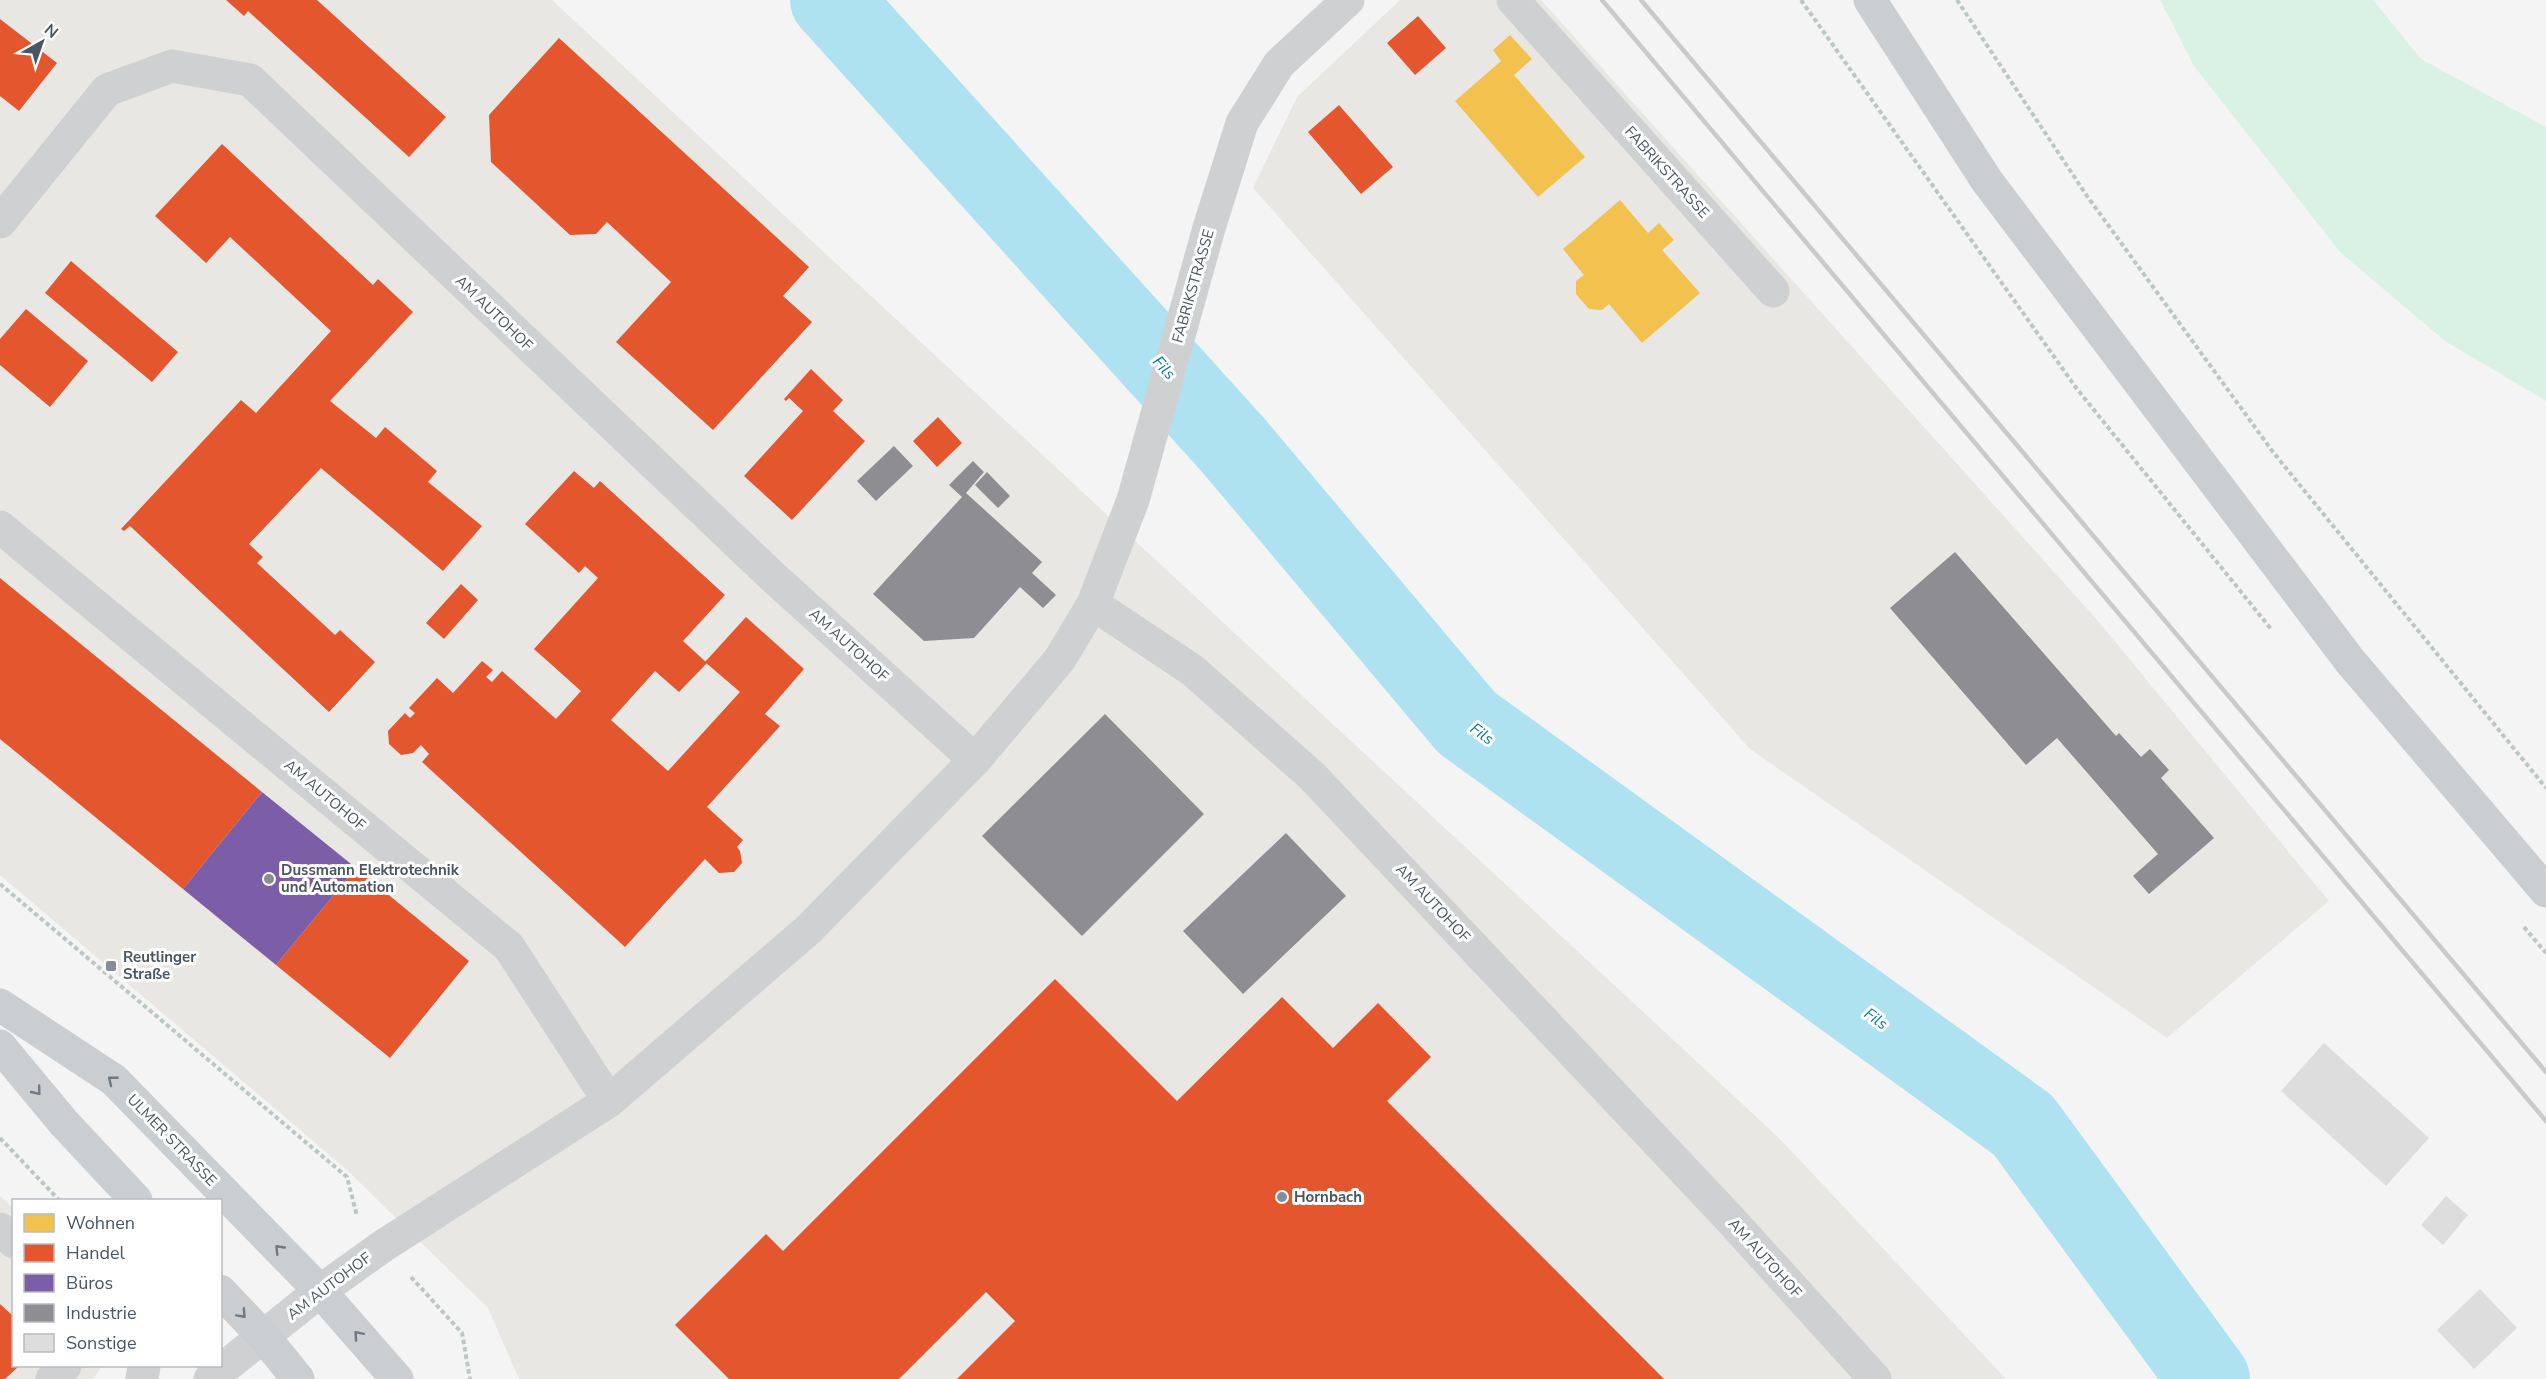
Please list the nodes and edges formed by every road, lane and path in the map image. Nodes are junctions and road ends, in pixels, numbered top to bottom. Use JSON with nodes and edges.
{"nodes":[{"id":1,"x":1348,"y":0,"type":"edge"},
{"id":2,"x":1514,"y":0,"type":"edge"},
{"id":3,"x":1870,"y":0,"type":"edge"},
{"id":4,"x":1957,"y":0,"type":"edge"},
{"id":5,"x":0,"y":222,"type":"edge"},
{"id":6,"x":1773,"y":291,"type":"dead end"},
{"id":7,"x":0,"y":527,"type":"edge"},
{"id":8,"x":1093,"y":604,"type":"junction"},
{"id":9,"x":975,"y":760,"type":"junction"},
{"id":10,"x":2546,"y":788,"type":"edge"},
{"id":11,"x":0,"y":884,"type":"edge"},
{"id":12,"x":2546,"y":891,"type":"edge"},
{"id":13,"x":0,"y":1005,"type":"edge"},
{"id":14,"x":0,"y":1046,"type":"edge"},
{"id":15,"x":609,"y":1101,"type":"junction"},
{"id":16,"x":0,"y":1138,"type":"edge"},
{"id":17,"x":58,"y":1199,"type":"edge"},
{"id":18,"x":135,"y":1199,"type":"edge"},
{"id":19,"x":0,"y":1229,"type":"edge"},
{"id":20,"x":12,"y":1240,"type":"edge"},
{"id":21,"x":383,"y":1246,"type":"junction"},
{"id":22,"x":320,"y":1291,"type":"junction"},
{"id":23,"x":222,"y":1293,"type":"edge"},
{"id":24,"x":264,"y":1337,"type":"junction"},
{"id":25,"x":63,"y":1367,"type":"edge"},
{"id":26,"x":52,"y":1379,"type":"edge"},
{"id":27,"x":210,"y":1379,"type":"edge"},
{"id":28,"x":298,"y":1379,"type":"edge"},
{"id":29,"x":397,"y":1379,"type":"edge"},
{"id":30,"x":469,"y":1379,"type":"edge"},
{"id":31,"x":1875,"y":1379,"type":"edge"}],
"edges":[{"from":1,"to":8,"type":"street","name":"FABRIKSTRASSE"},
{"from":2,"to":6,"type":"street","name":"FABRIKSTRASSE"},
{"from":3,"to":12,"type":"main road"},
{"from":4,"to":10,"type":"path"},
{"from":5,"to":9,"type":"street","name":"AM AUTOHOF"},
{"from":7,"to":15,"type":"street","name":"AM AUTOHOF"},
{"from":8,"to":9,"type":"street","name":"AM AUTOHOF"},
{"from":8,"to":31,"type":"street","name":"AM AUTOHOF"},
{"from":9,"to":15,"type":"street","name":"AM AUTOHOF"},
{"from":11,"to":21,"type":"path"},
{"from":22,"to":13,"type":"main road","name":"ULMER STRASSE","one_way":true},
{"from":14,"to":18,"type":"main road","one_way":true},
{"from":15,"to":21,"type":"street","name":"AM AUTOHOF"},
{"from":16,"to":17,"type":"path"},
{"from":19,"to":20,"type":"street"},
{"from":21,"to":22,"type":"street","name":"AM AUTOHOF"},
{"from":21,"to":30,"type":"path"},
{"from":22,"to":24,"type":"street","name":"AM AUTOHOF"},
{"from":29,"to":22,"type":"main road","name":"ULMER STRASSE","one_way":true},
{"from":23,"to":24,"type":"main road","one_way":true},
{"from":24,"to":27,"type":"street"},
{"from":24,"to":28,"type":"main road"},
{"from":25,"to":26,"type":"street"}]}
